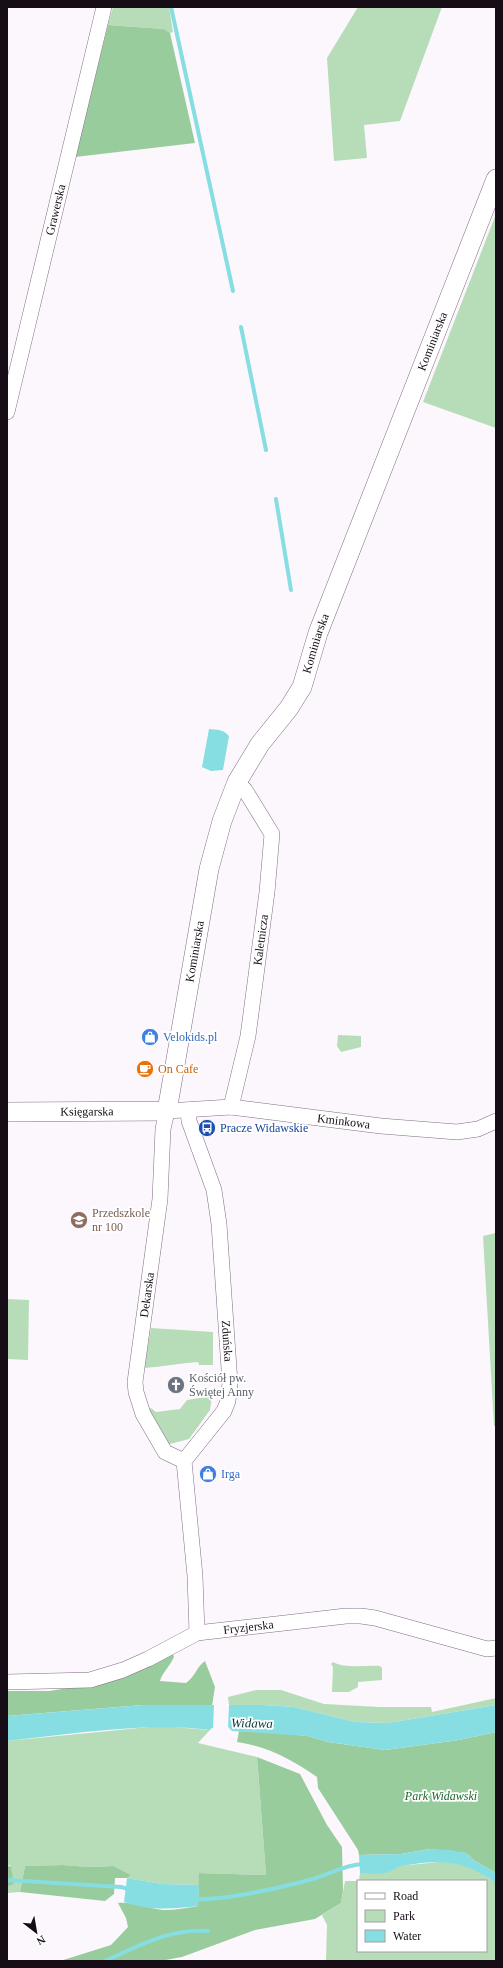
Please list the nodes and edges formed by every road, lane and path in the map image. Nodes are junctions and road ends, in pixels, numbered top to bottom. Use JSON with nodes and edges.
{"nodes":[{"id":1,"x":104,"y":7,"type":"edge"},
{"id":2,"x":496,"y":180,"type":"edge"},
{"id":3,"x":7,"y":412,"type":"edge"},
{"id":4,"x":237,"y":782,"type":"junction"},
{"id":5,"x":232,"y":1103,"type":"junction"},
{"id":6,"x":188,"y":1110,"type":"junction"},
{"id":7,"x":167,"y":1111,"type":"junction"},
{"id":8,"x":7,"y":1112,"type":"edge"},
{"id":9,"x":496,"y":1121,"type":"edge"},
{"id":10,"x":184,"y":1461,"type":"junction"},
{"id":11,"x":197,"y":1633,"type":"junction"},
{"id":12,"x":496,"y":1648,"type":"edge"},
{"id":13,"x":7,"y":1682,"type":"edge"}],
"edges":[{"from":1,"to":3,"type":"street","name":"Grawerska"},
{"from":2,"to":4,"type":"street","name":"Kominiarska"},
{"from":4,"to":5,"type":"street","name":"Kaletnicza"},
{"from":4,"to":7,"type":"street","name":"Kominiarska"},
{"from":5,"to":6,"type":"street","name":"Kminkowa"},
{"from":5,"to":9,"type":"street","name":"Kminkowa"},
{"from":6,"to":7,"type":"street","name":"Kminkowa"},
{"from":6,"to":10,"type":"street","name":"Zduńska"},
{"from":7,"to":8,"type":"street","name":"Księgarska"},
{"from":7,"to":10,"type":"street","name":"Dekarska"},
{"from":10,"to":11,"type":"street"},
{"from":11,"to":12,"type":"street","name":"Fryzjerska"},
{"from":11,"to":13,"type":"street","name":"Fryzjerska"}]}
